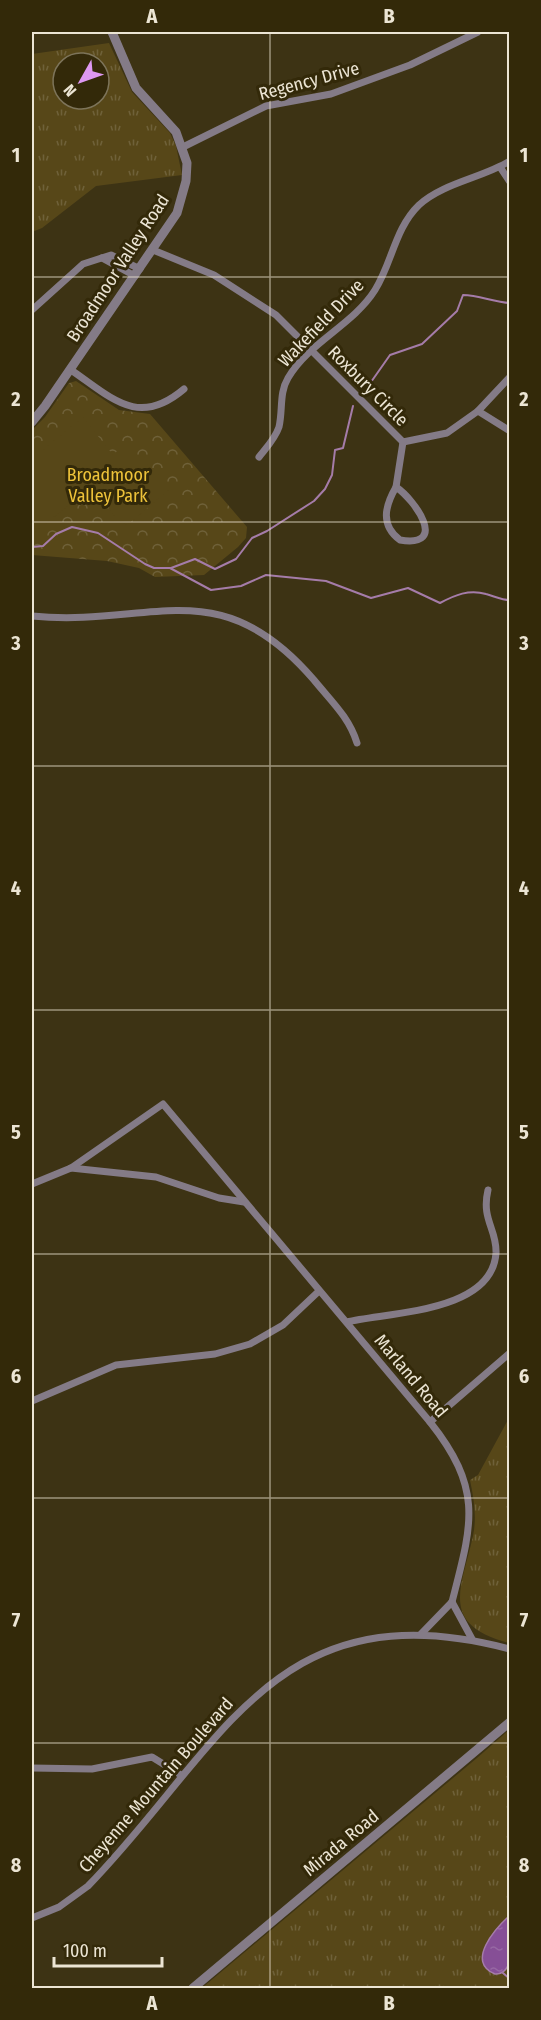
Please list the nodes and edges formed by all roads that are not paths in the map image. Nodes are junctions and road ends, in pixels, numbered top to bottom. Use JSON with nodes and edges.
{"nodes":[{"id":1,"x":112,"y":32,"type":"edge"},
{"id":2,"x":476,"y":32,"type":"edge"},
{"id":3,"x":183,"y":147,"type":"junction"},
{"id":4,"x":510,"y":161,"type":"edge"},
{"id":5,"x":500,"y":167,"type":"junction"},
{"id":6,"x":510,"y":182,"type":"edge"},
{"id":7,"x":153,"y":250,"type":"junction"},
{"id":8,"x":137,"y":272,"type":"junction"},
{"id":9,"x":32,"y":310,"type":"edge"},
{"id":10,"x":311,"y":350,"type":"junction"},
{"id":11,"x":70,"y":370,"type":"junction"},
{"id":12,"x":510,"y":377,"type":"edge"},
{"id":13,"x":184,"y":389,"type":"dead end"},
{"id":14,"x":478,"y":411,"type":"junction"},
{"id":15,"x":32,"y":422,"type":"edge"},
{"id":16,"x":510,"y":431,"type":"edge"},
{"id":17,"x":403,"y":442,"type":"junction"},
{"id":18,"x":259,"y":457,"type":"dead end"},
{"id":19,"x":396,"y":487,"type":"junction"},
{"id":20,"x":32,"y":616,"type":"edge"},
{"id":21,"x":357,"y":743,"type":"dead end"},
{"id":22,"x":71,"y":1168,"type":"junction"},
{"id":23,"x":32,"y":1184,"type":"edge"},
{"id":24,"x":488,"y":1190,"type":"dead end"},
{"id":25,"x":245,"y":1202,"type":"junction"},
{"id":26,"x":319,"y":1291,"type":"junction"},
{"id":27,"x":347,"y":1322,"type":"junction"},
{"id":28,"x":510,"y":1353,"type":"edge"},
{"id":29,"x":32,"y":1401,"type":"edge"},
{"id":30,"x":430,"y":1422,"type":"junction"},
{"id":31,"x":452,"y":1602,"type":"junction"},
{"id":32,"x":422,"y":1634,"type":"junction"},
{"id":33,"x":472,"y":1639,"type":"junction"},
{"id":34,"x":510,"y":1649,"type":"edge"},
{"id":35,"x":510,"y":1722,"type":"edge"},
{"id":36,"x":32,"y":1768,"type":"edge"},
{"id":37,"x":181,"y":1775,"type":"junction"},
{"id":38,"x":32,"y":1918,"type":"edge"},
{"id":39,"x":193,"y":1989,"type":"edge"}],
"edges":[{"from":1,"to":3,"type":"street","name":"Broadmoor Valley Road"},
{"from":2,"to":3,"type":"street","name":"Regency Drive"},
{"from":3,"to":7,"type":"street","name":"Broadmoor Valley Road"},
{"from":4,"to":5,"type":"street","name":"Wakefield Drive"},
{"from":5,"to":6,"type":"street"},
{"from":5,"to":10,"type":"street","name":"Wakefield Drive"},
{"from":7,"to":8,"type":"street","name":"Broadmoor Valley Road"},
{"from":7,"to":10,"type":"street","name":"Roxbury Circle"},
{"from":8,"to":9,"type":"street"},
{"from":8,"to":11,"type":"street","name":"Broadmoor Valley Road"},
{"from":10,"to":17,"type":"street","name":"Roxbury Circle"},
{"from":10,"to":18,"type":"street","name":"Wakefield Drive"},
{"from":11,"to":13,"type":"street"},
{"from":11,"to":15,"type":"street","name":"Broadmoor Valley Road"},
{"from":12,"to":14,"type":"street","name":"Roxbury Circle"},
{"from":14,"to":16,"type":"street"},
{"from":14,"to":17,"type":"street","name":"Roxbury Circle"},
{"from":17,"to":19,"type":"street"},
{"from":19,"to":19,"type":"street"},
{"from":20,"to":21,"type":"street"},
{"from":22,"to":23,"type":"street","name":"Marland Road"},
{"from":22,"to":25,"type":"street","name":"Marland Road"},
{"from":22,"to":25,"type":"street","name":"Marland Road"},
{"from":24,"to":27,"type":"street"},
{"from":25,"to":26,"type":"street","name":"Marland Road"},
{"from":26,"to":27,"type":"street","name":"Marland Road"},
{"from":26,"to":29,"type":"street"},
{"from":27,"to":30,"type":"street","name":"Marland Road"},
{"from":28,"to":30,"type":"street"},
{"from":30,"to":31,"type":"street","name":"Marland Road"},
{"from":31,"to":32,"type":"street"},
{"from":31,"to":33,"type":"street"},
{"from":32,"to":33,"type":"street","name":"Cheyenne Mountain Boulevard"},
{"from":32,"to":37,"type":"street","name":"Cheyenne Mountain Boulevard"},
{"from":33,"to":34,"type":"street","name":"Cheyenne Mountain Boulevard"},
{"from":35,"to":39,"type":"street","name":"Mirada Road"},
{"from":36,"to":37,"type":"street"},
{"from":37,"to":38,"type":"street","name":"Cheyenne Mountain Boulevard"}]}
